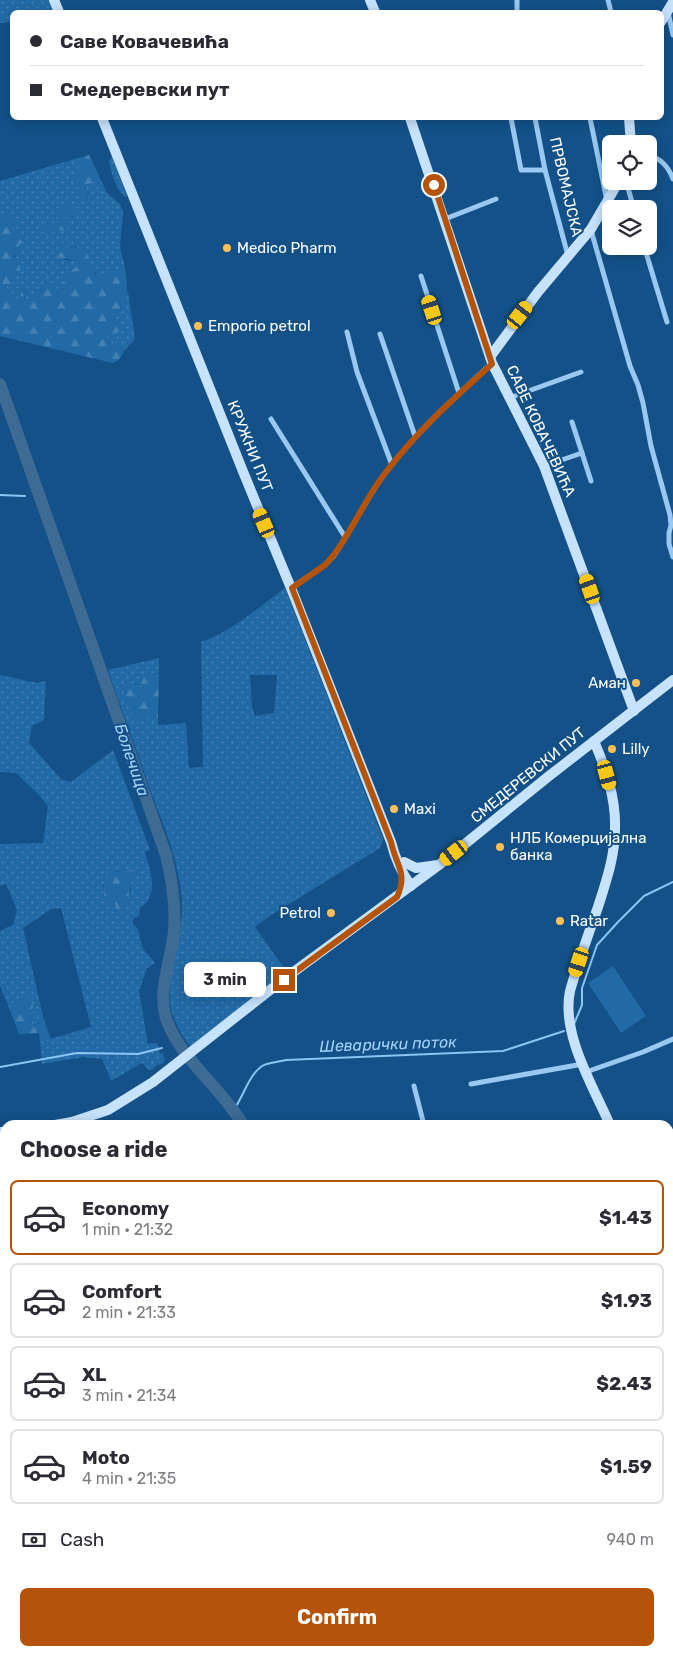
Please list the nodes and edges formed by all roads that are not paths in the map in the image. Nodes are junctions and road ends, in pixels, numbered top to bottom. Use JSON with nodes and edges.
{"nodes":[{"id":1,"x":673,"y":2,"type":"edge"},
{"id":2,"x":668,"y":12,"type":"junction"},
{"id":3,"x":664,"y":18,"type":"edge"},
{"id":4,"x":673,"y":35,"type":"edge"},
{"id":5,"x":103,"y":120,"type":"edge"},
{"id":6,"x":411,"y":120,"type":"edge"},
{"id":7,"x":511,"y":120,"type":"edge"},
{"id":8,"x":535,"y":120,"type":"edge"},
{"id":9,"x":590,"y":120,"type":"edge"},
{"id":10,"x":629,"y":120,"type":"edge"},
{"id":11,"x":630,"y":135,"type":"edge"},
{"id":12,"x":657,"y":159,"type":"edge"},
{"id":13,"x":545,"y":170,"type":"junction"},
{"id":14,"x":673,"y":179,"type":"edge"},
{"id":15,"x":496,"y":199,"type":"dead end"},
{"id":16,"x":606,"y":200,"type":"edge"},
{"id":17,"x":602,"y":212,"type":"edge"},
{"id":18,"x":445,"y":219,"type":"junction"},
{"id":19,"x":591,"y":229,"type":"junction"},
{"id":20,"x":647,"y":255,"type":"edge"},
{"id":21,"x":568,"y":256,"type":"junction"},
{"id":22,"x":421,"y":276,"type":"dead end"},
{"id":23,"x":667,"y":322,"type":"dead end"},
{"id":24,"x":347,"y":332,"type":"dead end"},
{"id":25,"x":380,"y":334,"type":"dead end"},
{"id":26,"x":491,"y":360,"type":"junction"},
{"id":27,"x":581,"y":372,"type":"dead end"},
{"id":28,"x":459,"y":393,"type":"junction"},
{"id":29,"x":509,"y":398,"type":"junction"},
{"id":30,"x":271,"y":419,"type":"dead end"},
{"id":31,"x":572,"y":422,"type":"dead end"},
{"id":32,"x":415,"y":436,"type":"junction"},
{"id":33,"x":582,"y":453,"type":"junction"},
{"id":34,"x":392,"y":464,"type":"junction"},
{"id":35,"x":544,"y":466,"type":"junction"},
{"id":36,"x":591,"y":481,"type":"dead end"},
{"id":37,"x":672,"y":525,"type":"edge"},
{"id":38,"x":345,"y":537,"type":"junction"},
{"id":39,"x":673,"y":556,"type":"edge"},
{"id":40,"x":292,"y":588,"type":"junction"},
{"id":41,"x":673,"y":680,"type":"edge"},
{"id":42,"x":634,"y":711,"type":"junction"},
{"id":43,"x":594,"y":741,"type":"junction"},
{"id":44,"x":439,"y":865,"type":"junction"},
{"id":45,"x":402,"y":866,"type":"junction"},
{"id":46,"x":414,"y":884,"type":"junction"},
{"id":47,"x":397,"y":897,"type":"junction"},
{"id":48,"x":673,"y":1039,"type":"edge"},
{"id":49,"x":585,"y":1068,"type":"junction"},
{"id":50,"x":471,"y":1084,"type":"dead end"},
{"id":51,"x":414,"y":1086,"type":"dead end"},
{"id":52,"x":74,"y":1120,"type":"edge"},
{"id":53,"x":423,"y":1120,"type":"edge"},
{"id":54,"x":608,"y":1120,"type":"edge"}],
"edges":[{"from":1,"to":2,"type":"main road"},
{"from":2,"to":3,"type":"main road"},
{"from":2,"to":4,"type":"street"},
{"from":5,"to":40,"type":"main road","name":"КРУЖНИ ПУТ"},
{"from":6,"to":18,"type":"main road","name":"САВЕ КОВАЧЕВИЋА"},
{"from":7,"to":13,"type":"street"},
{"from":8,"to":13,"type":"street","name":"ПРВОМАЈСКА"},
{"from":9,"to":16,"type":"street"},
{"from":10,"to":11,"type":"main road"},
{"from":12,"to":14,"type":"street"},
{"from":13,"to":21,"type":"street","name":"ПРВОМАЈСКА"},
{"from":15,"to":18,"type":"street"},
{"from":17,"to":19,"type":"main road"},
{"from":18,"to":26,"type":"main road","name":"САВЕ КОВАЧЕВИЋА"},
{"from":19,"to":21,"type":"main road"},
{"from":19,"to":37,"type":"street"},
{"from":20,"to":23,"type":"street"},
{"from":21,"to":26,"type":"main road","name":"ПРВОМАЈСКА"},
{"from":22,"to":28,"type":"street"},
{"from":24,"to":34,"type":"street"},
{"from":25,"to":32,"type":"street"},
{"from":26,"to":28,"type":"street","name":"ПРВОМАЈСКА"},
{"from":26,"to":29,"type":"main road","name":"САВЕ КОВАЧЕВИЋА"},
{"from":27,"to":29,"type":"street"},
{"from":28,"to":32,"type":"street","name":"ПРВОМАЈСКА"},
{"from":29,"to":35,"type":"main road","name":"САВЕ КОВАЧЕВИЋА"},
{"from":30,"to":38,"type":"street"},
{"from":31,"to":33,"type":"street"},
{"from":32,"to":34,"type":"street","name":"ПРВОМАЈСКА"},
{"from":33,"to":35,"type":"street"},
{"from":33,"to":36,"type":"street"},
{"from":34,"to":38,"type":"street","name":"ПРВОМАЈСКА"},
{"from":35,"to":42,"type":"main road","name":"САВЕ КОВАЧЕВИЋА"},
{"from":37,"to":39,"type":"street"},
{"from":38,"to":40,"type":"street","name":"ПРВОМАЈСКА"},
{"from":40,"to":45,"type":"main road","name":"КРУЖНИ ПУТ"},
{"from":41,"to":42,"type":"main road","name":"СМЕДЕРЕВСКИ ПУТ"},
{"from":42,"to":43,"type":"main road","name":"СМЕДЕРЕВСКИ ПУТ"},
{"from":43,"to":44,"type":"main road","name":"СМЕДЕРЕВСКИ ПУТ"},
{"from":43,"to":49,"type":"main road"},
{"from":44,"to":45,"type":"main road"},
{"from":44,"to":46,"type":"main road","name":"СМЕДЕРЕВСКИ ПУТ"},
{"from":45,"to":46,"type":"main road","name":"КРУЖНИ ПУТ"},
{"from":45,"to":47,"type":"main road"},
{"from":46,"to":47,"type":"main road","name":"СМЕДЕРЕВСКИ ПУТ"},
{"from":47,"to":52,"type":"main road","name":"СМЕДЕРЕВСКИ ПУТ"},
{"from":48,"to":49,"type":"street"},
{"from":49,"to":50,"type":"street"},
{"from":49,"to":54,"type":"main road"},
{"from":51,"to":53,"type":"street"}]}
